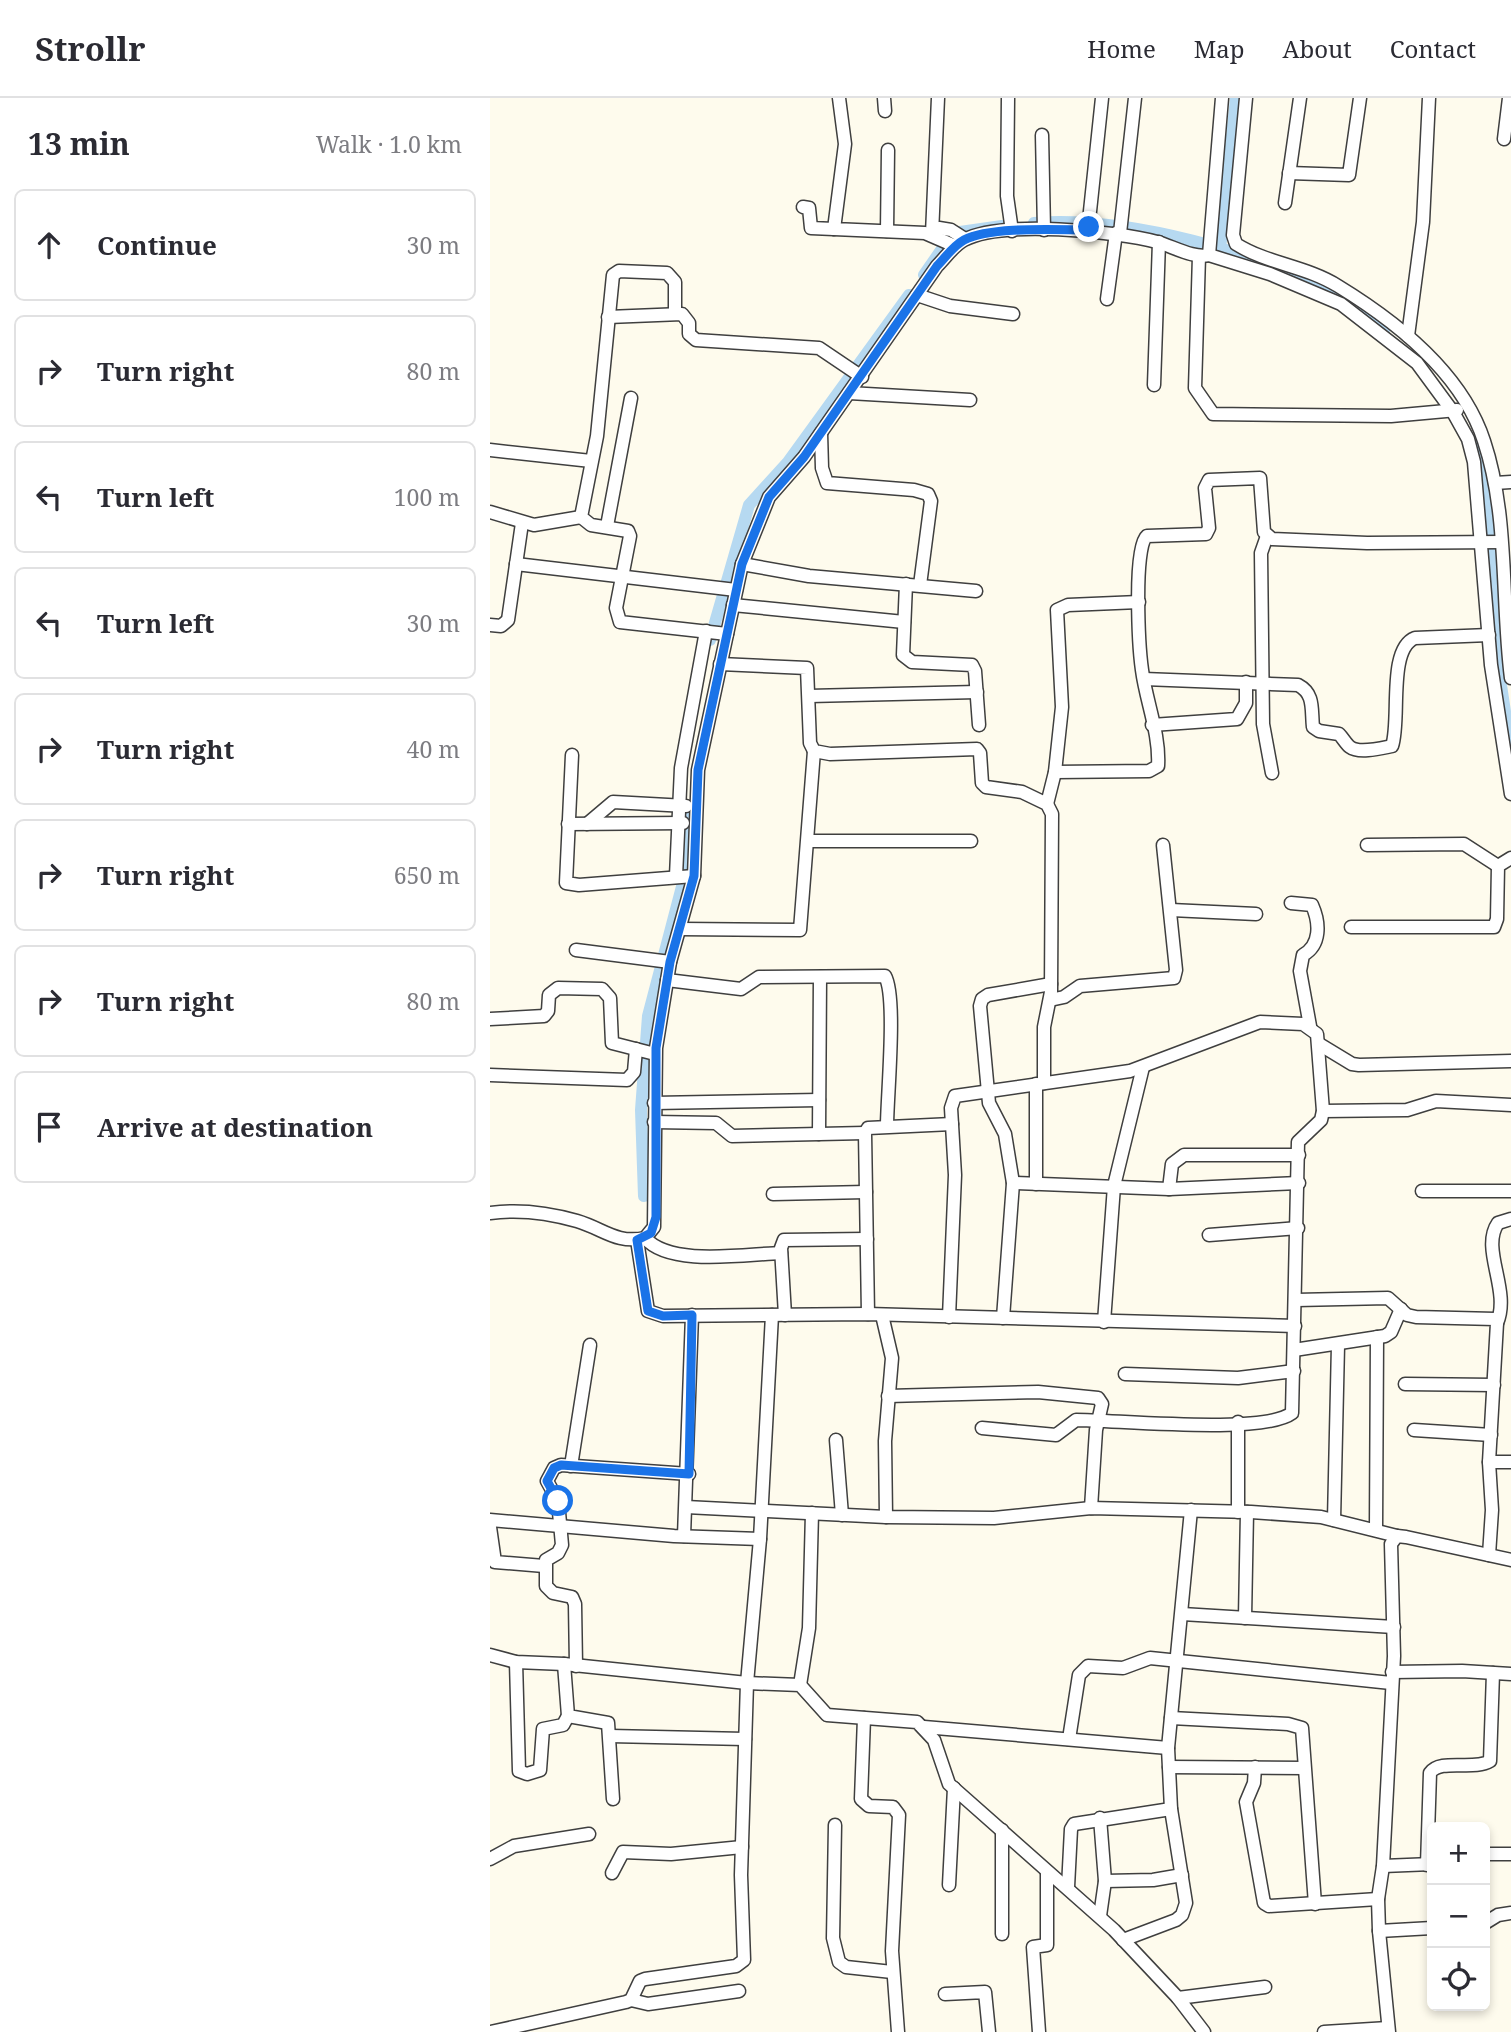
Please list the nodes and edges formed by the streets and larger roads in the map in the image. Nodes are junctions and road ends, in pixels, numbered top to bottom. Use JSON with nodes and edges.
{"nodes":[{"id":1,"x":839,"y":98,"type":"edge"},
{"id":2,"x":938,"y":98,"type":"edge"},
{"id":3,"x":1008,"y":98,"type":"edge"},
{"id":4,"x":1102,"y":98,"type":"edge"},
{"id":5,"x":1135,"y":98,"type":"edge"},
{"id":6,"x":1222,"y":98,"type":"edge"},
{"id":7,"x":1246,"y":98,"type":"edge"},
{"id":8,"x":1300,"y":98,"type":"edge"},
{"id":9,"x":1360,"y":98,"type":"edge"},
{"id":10,"x":1429,"y":98,"type":"edge"},
{"id":11,"x":1509,"y":98,"type":"edge"},
{"id":12,"x":1042,"y":135,"type":"dead end"},
{"id":13,"x":1504,"y":139,"type":"dead end"},
{"id":14,"x":888,"y":150,"type":"dead end"},
{"id":15,"x":1289,"y":173,"type":"junction"},
{"id":16,"x":1284,"y":203,"type":"dead end"},
{"id":17,"x":803,"y":207,"type":"dead end"},
{"id":18,"x":1044,"y":223,"type":"junction"},
{"id":19,"x":1089,"y":225,"type":"junction"},
{"id":20,"x":1011,"y":226,"type":"junction"},
{"id":21,"x":834,"y":229,"type":"junction"},
{"id":22,"x":1119,"y":230,"type":"junction"},
{"id":23,"x":887,"y":231,"type":"junction"},
{"id":24,"x":936,"y":235,"type":"junction"},
{"id":25,"x":1159,"y":242,"type":"junction"},
{"id":26,"x":957,"y":243,"type":"junction"},
{"id":27,"x":1206,"y":251,"type":"junction"},
{"id":28,"x":917,"y":295,"type":"junction"},
{"id":29,"x":1107,"y":299,"type":"dead end"},
{"id":30,"x":675,"y":313,"type":"junction"},
{"id":31,"x":1013,"y":314,"type":"dead end"},
{"id":32,"x":608,"y":317,"type":"junction"},
{"id":33,"x":1408,"y":336,"type":"junction"},
{"id":34,"x":856,"y":373,"type":"junction"},
{"id":35,"x":1154,"y":385,"type":"dead end"},
{"id":36,"x":849,"y":393,"type":"junction"},
{"id":37,"x":631,"y":398,"type":"dead end"},
{"id":38,"x":970,"y":400,"type":"dead end"},
{"id":39,"x":1459,"y":409,"type":"junction"},
{"id":40,"x":821,"y":433,"type":"junction"},
{"id":41,"x":490,"y":450,"type":"edge"},
{"id":42,"x":591,"y":461,"type":"junction"},
{"id":43,"x":1511,"y":482,"type":"edge"},
{"id":44,"x":1495,"y":483,"type":"junction"},
{"id":45,"x":490,"y":512,"type":"edge"},
{"id":46,"x":581,"y":517,"type":"junction"},
{"id":47,"x":522,"y":523,"type":"junction"},
{"id":48,"x":607,"y":526,"type":"junction"},
{"id":49,"x":1267,"y":536,"type":"junction"},
{"id":50,"x":1497,"y":544,"type":"edge"},
{"id":51,"x":516,"y":564,"type":"junction"},
{"id":52,"x":742,"y":564,"type":"junction"},
{"id":53,"x":621,"y":578,"type":"junction"},
{"id":54,"x":906,"y":584,"type":"junction"},
{"id":55,"x":920,"y":585,"type":"junction"},
{"id":56,"x":728,"y":589,"type":"junction"},
{"id":57,"x":976,"y":591,"type":"dead end"},
{"id":58,"x":1139,"y":602,"type":"junction"},
{"id":59,"x":733,"y":605,"type":"junction"},
{"id":60,"x":904,"y":622,"type":"junction"},
{"id":61,"x":490,"y":625,"type":"edge"},
{"id":62,"x":716,"y":632,"type":"junction"},
{"id":63,"x":1489,"y":635,"type":"junction"},
{"id":64,"x":720,"y":664,"type":"junction"},
{"id":65,"x":1511,"y":678,"type":"edge"},
{"id":66,"x":1143,"y":679,"type":"junction"},
{"id":67,"x":1246,"y":682,"type":"junction"},
{"id":68,"x":1262,"y":682,"type":"junction"},
{"id":69,"x":977,"y":692,"type":"junction"},
{"id":70,"x":809,"y":696,"type":"junction"},
{"id":71,"x":979,"y":725,"type":"dead end"},
{"id":72,"x":1152,"y":725,"type":"junction"},
{"id":73,"x":814,"y":751,"type":"junction"},
{"id":74,"x":572,"y":755,"type":"dead end"},
{"id":75,"x":1055,"y":772,"type":"junction"},
{"id":76,"x":1272,"y":773,"type":"dead end"},
{"id":77,"x":1511,"y":794,"type":"edge"},
{"id":78,"x":1047,"y":804,"type":"junction"},
{"id":79,"x":687,"y":806,"type":"junction"},
{"id":80,"x":686,"y":823,"type":"junction"},
{"id":81,"x":568,"y":824,"type":"junction"},
{"id":82,"x":586,"y":824,"type":"junction"},
{"id":83,"x":809,"y":841,"type":"junction"},
{"id":84,"x":971,"y":841,"type":"dead end"},
{"id":85,"x":1163,"y":845,"type":"dead end"},
{"id":86,"x":1367,"y":845,"type":"dead end"},
{"id":87,"x":1511,"y":858,"type":"edge"},
{"id":88,"x":1498,"y":866,"type":"junction"},
{"id":89,"x":676,"y":876,"type":"junction"},
{"id":90,"x":694,"y":876,"type":"junction"},
{"id":91,"x":1291,"y":903,"type":"dead end"},
{"id":92,"x":1171,"y":910,"type":"junction"},
{"id":93,"x":1256,"y":914,"type":"dead end"},
{"id":94,"x":1352,"y":927,"type":"dead end"},
{"id":95,"x":680,"y":929,"type":"junction"},
{"id":96,"x":576,"y":950,"type":"dead end"},
{"id":97,"x":670,"y":962,"type":"junction"},
{"id":98,"x":820,"y":977,"type":"junction"},
{"id":99,"x":667,"y":980,"type":"junction"},
{"id":100,"x":1051,"y":984,"type":"junction"},
{"id":101,"x":1050,"y":1000,"type":"junction"},
{"id":102,"x":490,"y":1019,"type":"edge"},
{"id":103,"x":1310,"y":1026,"type":"junction"},
{"id":104,"x":1319,"y":1044,"type":"junction"},
{"id":105,"x":636,"y":1049,"type":"junction"},
{"id":106,"x":655,"y":1054,"type":"junction"},
{"id":107,"x":1511,"y":1061,"type":"edge"},
{"id":108,"x":1143,"y":1067,"type":"junction"},
{"id":109,"x":490,"y":1074,"type":"edge"},
{"id":110,"x":1040,"y":1084,"type":"junction"},
{"id":111,"x":987,"y":1090,"type":"junction"},
{"id":112,"x":819,"y":1100,"type":"junction"},
{"id":113,"x":654,"y":1103,"type":"junction"},
{"id":114,"x":1511,"y":1105,"type":"edge"},
{"id":115,"x":1323,"y":1111,"type":"junction"},
{"id":116,"x":654,"y":1122,"type":"junction"},
{"id":117,"x":952,"y":1124,"type":"junction"},
{"id":118,"x":887,"y":1126,"type":"junction"},
{"id":119,"x":865,"y":1133,"type":"junction"},
{"id":120,"x":819,"y":1134,"type":"junction"},
{"id":121,"x":1298,"y":1155,"type":"junction"},
{"id":122,"x":1013,"y":1183,"type":"junction"},
{"id":123,"x":1036,"y":1184,"type":"junction"},
{"id":124,"x":1299,"y":1184,"type":"junction"},
{"id":125,"x":1114,"y":1186,"type":"junction"},
{"id":126,"x":1169,"y":1188,"type":"junction"},
{"id":127,"x":1423,"y":1191,"type":"dead end"},
{"id":128,"x":1511,"y":1191,"type":"edge"},
{"id":129,"x":866,"y":1192,"type":"junction"},
{"id":130,"x":773,"y":1194,"type":"dead end"},
{"id":131,"x":490,"y":1213,"type":"edge"},
{"id":132,"x":1511,"y":1219,"type":"edge"},
{"id":133,"x":1298,"y":1228,"type":"junction"},
{"id":134,"x":1209,"y":1235,"type":"dead end"},
{"id":135,"x":641,"y":1239,"type":"junction"},
{"id":136,"x":867,"y":1239,"type":"junction"},
{"id":137,"x":781,"y":1253,"type":"junction"},
{"id":138,"x":1296,"y":1300,"type":"junction"},
{"id":139,"x":1401,"y":1309,"type":"junction"},
{"id":140,"x":868,"y":1314,"type":"junction"},
{"id":141,"x":692,"y":1315,"type":"junction"},
{"id":142,"x":779,"y":1315,"type":"junction"},
{"id":143,"x":882,"y":1315,"type":"junction"},
{"id":144,"x":949,"y":1317,"type":"junction"},
{"id":145,"x":1003,"y":1318,"type":"junction"},
{"id":146,"x":1104,"y":1322,"type":"junction"},
{"id":147,"x":1497,"y":1324,"type":"junction"},
{"id":148,"x":1295,"y":1326,"type":"junction"},
{"id":149,"x":1377,"y":1338,"type":"junction"},
{"id":150,"x":590,"y":1345,"type":"dead end"},
{"id":151,"x":1338,"y":1345,"type":"junction"},
{"id":152,"x":1496,"y":1349,"type":"junction"},
{"id":153,"x":1294,"y":1350,"type":"junction"},
{"id":154,"x":1511,"y":1350,"type":"edge"},
{"id":155,"x":1294,"y":1371,"type":"junction"},
{"id":156,"x":1125,"y":1374,"type":"dead end"},
{"id":157,"x":1405,"y":1384,"type":"dead end"},
{"id":158,"x":1494,"y":1385,"type":"junction"},
{"id":159,"x":888,"y":1396,"type":"junction"},
{"id":160,"x":1098,"y":1420,"type":"junction"},
{"id":161,"x":1238,"y":1422,"type":"junction"},
{"id":162,"x":982,"y":1428,"type":"dead end"},
{"id":163,"x":1414,"y":1430,"type":"dead end"},
{"id":164,"x":1491,"y":1435,"type":"junction"},
{"id":165,"x":836,"y":1440,"type":"dead end"},
{"id":166,"x":1489,"y":1462,"type":"junction"},
{"id":167,"x":1511,"y":1462,"type":"edge"},
{"id":168,"x":571,"y":1466,"type":"junction"},
{"id":169,"x":689,"y":1474,"type":"junction"},
{"id":170,"x":686,"y":1507,"type":"junction"},
{"id":171,"x":1091,"y":1508,"type":"junction"},
{"id":172,"x":762,"y":1510,"type":"junction"},
{"id":173,"x":1191,"y":1510,"type":"junction"},
{"id":174,"x":1243,"y":1512,"type":"junction"},
{"id":175,"x":812,"y":1513,"type":"junction"},
{"id":176,"x":842,"y":1514,"type":"junction"},
{"id":177,"x":886,"y":1517,"type":"junction"},
{"id":178,"x":490,"y":1520,"type":"edge"},
{"id":179,"x":1334,"y":1520,"type":"junction"},
{"id":180,"x":559,"y":1524,"type":"junction"},
{"id":181,"x":490,"y":1527,"type":"edge"},
{"id":182,"x":1376,"y":1530,"type":"junction"},
{"id":183,"x":684,"y":1536,"type":"junction"},
{"id":184,"x":1397,"y":1536,"type":"junction"},
{"id":185,"x":760,"y":1539,"type":"junction"},
{"id":186,"x":1489,"y":1555,"type":"junction"},
{"id":187,"x":1511,"y":1560,"type":"edge"},
{"id":188,"x":492,"y":1562,"type":"edge"},
{"id":189,"x":544,"y":1566,"type":"junction"},
{"id":190,"x":1182,"y":1614,"type":"junction"},
{"id":191,"x":1244,"y":1618,"type":"junction"},
{"id":192,"x":1394,"y":1627,"type":"junction"},
{"id":193,"x":490,"y":1656,"type":"edge"},
{"id":194,"x":1177,"y":1661,"type":"junction"},
{"id":195,"x":516,"y":1662,"type":"junction"},
{"id":196,"x":570,"y":1665,"type":"junction"},
{"id":197,"x":1493,"y":1673,"type":"junction"},
{"id":198,"x":1511,"y":1674,"type":"edge"},
{"id":199,"x":1391,"y":1678,"type":"junction"},
{"id":200,"x":747,"y":1683,"type":"junction"},
{"id":201,"x":800,"y":1685,"type":"junction"},
{"id":202,"x":568,"y":1716,"type":"junction"},
{"id":203,"x":864,"y":1718,"type":"junction"},
{"id":204,"x":1171,"y":1718,"type":"junction"},
{"id":205,"x":925,"y":1727,"type":"junction"},
{"id":206,"x":610,"y":1737,"type":"junction"},
{"id":207,"x":745,"y":1739,"type":"junction"},
{"id":208,"x":1069,"y":1739,"type":"junction"},
{"id":209,"x":1168,"y":1748,"type":"junction"},
{"id":210,"x":1169,"y":1767,"type":"junction"},
{"id":211,"x":1255,"y":1767,"type":"junction"},
{"id":212,"x":1304,"y":1768,"type":"junction"},
{"id":213,"x":954,"y":1788,"type":"junction"},
{"id":214,"x":613,"y":1799,"type":"dead end"},
{"id":215,"x":1171,"y":1809,"type":"junction"},
{"id":216,"x":1100,"y":1818,"type":"junction"},
{"id":217,"x":1430,"y":1822,"type":"edge"},
{"id":218,"x":835,"y":1825,"type":"dead end"},
{"id":219,"x":1002,"y":1830,"type":"junction"},
{"id":220,"x":589,"y":1835,"type":"dead end"},
{"id":221,"x":742,"y":1847,"type":"junction"},
{"id":222,"x":1490,"y":1854,"type":"edge"},
{"id":223,"x":1511,"y":1854,"type":"edge"},
{"id":224,"x":490,"y":1859,"type":"edge"},
{"id":225,"x":1427,"y":1864,"type":"edge"},
{"id":226,"x":1383,"y":1866,"type":"junction"},
{"id":227,"x":612,"y":1873,"type":"dead end"},
{"id":228,"x":1047,"y":1873,"type":"junction"},
{"id":229,"x":1182,"y":1875,"type":"junction"},
{"id":230,"x":1105,"y":1881,"type":"junction"},
{"id":231,"x":949,"y":1885,"type":"dead end"},
{"id":232,"x":1068,"y":1888,"type":"junction"},
{"id":233,"x":1378,"y":1899,"type":"junction"},
{"id":234,"x":1315,"y":1904,"type":"junction"},
{"id":235,"x":1511,"y":1913,"type":"edge"},
{"id":236,"x":1100,"y":1916,"type":"junction"},
{"id":237,"x":1490,"y":1920,"type":"edge"},
{"id":238,"x":1427,"y":1928,"type":"edge"},
{"id":239,"x":1379,"y":1931,"type":"junction"},
{"id":240,"x":1002,"y":1934,"type":"dead end"},
{"id":241,"x":1123,"y":1940,"type":"junction"},
{"id":242,"x":892,"y":1972,"type":"junction"},
{"id":243,"x":1265,"y":1987,"type":"dead end"},
{"id":244,"x":739,"y":1991,"type":"dead end"},
{"id":245,"x":945,"y":1994,"type":"dead end"},
{"id":246,"x":1178,"y":1998,"type":"junction"},
{"id":247,"x":631,"y":2000,"type":"junction"},
{"id":248,"x":1389,"y":2030,"type":"edge"},
{"id":249,"x":491,"y":2032,"type":"edge"},
{"id":250,"x":898,"y":2032,"type":"edge"},
{"id":251,"x":989,"y":2032,"type":"edge"},
{"id":252,"x":1040,"y":2032,"type":"edge"},
{"id":253,"x":1204,"y":2032,"type":"edge"},
{"id":254,"x":1324,"y":2032,"type":"edge"}],
"edges":[{"from":1,"to":21,"type":"street"},
{"from":2,"to":24,"type":"street"},
{"from":3,"to":20,"type":"street"},
{"from":4,"to":19,"type":"street"},
{"from":5,"to":22,"type":"street"},
{"from":6,"to":27,"type":"street"},
{"from":7,"to":33,"type":"street"},
{"from":8,"to":15,"type":"street"},
{"from":9,"to":15,"type":"street"},
{"from":10,"to":33,"type":"street"},
{"from":11,"to":13,"type":"street"},
{"from":12,"to":18,"type":"street"},
{"from":14,"to":23,"type":"street"},
{"from":15,"to":16,"type":"street"},
{"from":17,"to":21,"type":"street"},
{"from":18,"to":19,"type":"street"},
{"from":18,"to":20,"type":"street"},
{"from":19,"to":22,"type":"street"},
{"from":20,"to":26,"type":"street"},
{"from":21,"to":23,"type":"street"},
{"from":22,"to":25,"type":"street"},
{"from":22,"to":29,"type":"street"},
{"from":23,"to":24,"type":"street"},
{"from":24,"to":26,"type":"street"},
{"from":25,"to":27,"type":"street"},
{"from":25,"to":35,"type":"street"},
{"from":26,"to":28,"type":"street"},
{"from":27,"to":39,"type":"street"},
{"from":27,"to":39,"type":"street"},
{"from":28,"to":31,"type":"street"},
{"from":28,"to":34,"type":"street"},
{"from":30,"to":32,"type":"street"},
{"from":30,"to":32,"type":"street"},
{"from":30,"to":34,"type":"street"},
{"from":32,"to":42,"type":"street"},
{"from":33,"to":39,"type":"street"},
{"from":34,"to":36,"type":"street"},
{"from":36,"to":38,"type":"street"},
{"from":36,"to":40,"type":"street"},
{"from":37,"to":48,"type":"street"},
{"from":39,"to":44,"type":"street"},
{"from":39,"to":50,"type":"street"},
{"from":40,"to":52,"type":"street"},
{"from":40,"to":55,"type":"street"},
{"from":41,"to":42,"type":"street"},
{"from":42,"to":46,"type":"street"},
{"from":43,"to":44,"type":"street"},
{"from":44,"to":50,"type":"street"},
{"from":45,"to":47,"type":"street"},
{"from":46,"to":47,"type":"street"},
{"from":46,"to":48,"type":"street"},
{"from":47,"to":51,"type":"street"},
{"from":48,"to":53,"type":"street"},
{"from":49,"to":50,"type":"street"},
{"from":49,"to":58,"type":"street"},
{"from":49,"to":68,"type":"street"},
{"from":50,"to":63,"type":"street"},
{"from":50,"to":65,"type":"street"},
{"from":51,"to":53,"type":"street"},
{"from":51,"to":61,"type":"street"},
{"from":52,"to":54,"type":"street"},
{"from":52,"to":56,"type":"street"},
{"from":53,"to":56,"type":"street"},
{"from":53,"to":62,"type":"street"},
{"from":54,"to":55,"type":"street"},
{"from":54,"to":60,"type":"street"},
{"from":55,"to":57,"type":"street"},
{"from":56,"to":59,"type":"street"},
{"from":58,"to":66,"type":"street"},
{"from":58,"to":75,"type":"street"},
{"from":59,"to":60,"type":"street"},
{"from":59,"to":62,"type":"street"},
{"from":60,"to":69,"type":"street"},
{"from":62,"to":64,"type":"street"},
{"from":62,"to":79,"type":"street"},
{"from":63,"to":68,"type":"street"},
{"from":63,"to":77,"type":"street"},
{"from":64,"to":70,"type":"street"},
{"from":64,"to":79,"type":"street"},
{"from":66,"to":67,"type":"street"},
{"from":66,"to":72,"type":"street"},
{"from":67,"to":68,"type":"street"},
{"from":67,"to":72,"type":"street"},
{"from":68,"to":76,"type":"street"},
{"from":69,"to":70,"type":"street"},
{"from":69,"to":71,"type":"street"},
{"from":70,"to":73,"type":"street"},
{"from":72,"to":75,"type":"street"},
{"from":73,"to":78,"type":"street"},
{"from":73,"to":83,"type":"street"},
{"from":74,"to":81,"type":"street"},
{"from":75,"to":78,"type":"street"},
{"from":78,"to":100,"type":"street"},
{"from":79,"to":80,"type":"street"},
{"from":79,"to":82,"type":"street"},
{"from":80,"to":82,"type":"street"},
{"from":80,"to":89,"type":"street"},
{"from":80,"to":90,"type":"street"},
{"from":81,"to":82,"type":"street"},
{"from":81,"to":89,"type":"street"},
{"from":83,"to":84,"type":"street"},
{"from":83,"to":95,"type":"street"},
{"from":85,"to":92,"type":"street"},
{"from":86,"to":88,"type":"street"},
{"from":87,"to":88,"type":"street"},
{"from":88,"to":94,"type":"street"},
{"from":89,"to":90,"type":"street"},
{"from":90,"to":95,"type":"street"},
{"from":91,"to":103,"type":"street"},
{"from":92,"to":93,"type":"street"},
{"from":92,"to":101,"type":"street"},
{"from":95,"to":97,"type":"street"},
{"from":96,"to":97,"type":"street"},
{"from":97,"to":99,"type":"street"},
{"from":98,"to":99,"type":"street"},
{"from":98,"to":112,"type":"street"},
{"from":98,"to":118,"type":"street"},
{"from":99,"to":106,"type":"street"},
{"from":100,"to":101,"type":"street"},
{"from":100,"to":111,"type":"street"},
{"from":101,"to":110,"type":"street"},
{"from":102,"to":105,"type":"street"},
{"from":103,"to":104,"type":"street"},
{"from":103,"to":108,"type":"street"},
{"from":104,"to":107,"type":"street"},
{"from":104,"to":115,"type":"street"},
{"from":105,"to":106,"type":"street"},
{"from":105,"to":109,"type":"street"},
{"from":106,"to":113,"type":"street"},
{"from":108,"to":110,"type":"street"},
{"from":108,"to":125,"type":"street"},
{"from":110,"to":111,"type":"street"},
{"from":110,"to":123,"type":"street"},
{"from":111,"to":117,"type":"street"},
{"from":111,"to":122,"type":"street"},
{"from":112,"to":113,"type":"street"},
{"from":112,"to":120,"type":"street"},
{"from":113,"to":116,"type":"street"},
{"from":114,"to":115,"type":"street"},
{"from":115,"to":121,"type":"street"},
{"from":116,"to":120,"type":"street"},
{"from":116,"to":135,"type":"street"},
{"from":117,"to":118,"type":"street"},
{"from":117,"to":144,"type":"street"},
{"from":118,"to":119,"type":"street"},
{"from":119,"to":120,"type":"street"},
{"from":119,"to":129,"type":"street"},
{"from":121,"to":124,"type":"street"},
{"from":121,"to":126,"type":"street"},
{"from":122,"to":123,"type":"street"},
{"from":122,"to":145,"type":"street"},
{"from":123,"to":125,"type":"street"},
{"from":124,"to":126,"type":"street"},
{"from":124,"to":133,"type":"street"},
{"from":125,"to":126,"type":"street"},
{"from":125,"to":146,"type":"street"},
{"from":127,"to":128,"type":"street"},
{"from":129,"to":130,"type":"street"},
{"from":129,"to":136,"type":"street"},
{"from":131,"to":135,"type":"street"},
{"from":132,"to":147,"type":"street"},
{"from":133,"to":134,"type":"street"},
{"from":133,"to":138,"type":"street"},
{"from":135,"to":137,"type":"street"},
{"from":135,"to":141,"type":"street"},
{"from":136,"to":137,"type":"street"},
{"from":136,"to":140,"type":"street"},
{"from":137,"to":142,"type":"street"},
{"from":138,"to":139,"type":"street"},
{"from":138,"to":148,"type":"street"},
{"from":139,"to":147,"type":"street"},
{"from":139,"to":149,"type":"street"},
{"from":140,"to":142,"type":"street"},
{"from":140,"to":143,"type":"street"},
{"from":141,"to":142,"type":"street"},
{"from":141,"to":169,"type":"street"},
{"from":142,"to":172,"type":"street"},
{"from":143,"to":144,"type":"street"},
{"from":143,"to":159,"type":"street"},
{"from":144,"to":145,"type":"street"},
{"from":145,"to":146,"type":"street"},
{"from":146,"to":148,"type":"street"},
{"from":147,"to":152,"type":"street"},
{"from":148,"to":153,"type":"street"},
{"from":149,"to":151,"type":"street"},
{"from":149,"to":182,"type":"street"},
{"from":150,"to":168,"type":"street"},
{"from":151,"to":153,"type":"street"},
{"from":151,"to":179,"type":"street"},
{"from":152,"to":154,"type":"street"},
{"from":152,"to":158,"type":"street"},
{"from":153,"to":155,"type":"street"},
{"from":155,"to":156,"type":"street"},
{"from":155,"to":161,"type":"street"},
{"from":157,"to":158,"type":"street"},
{"from":158,"to":164,"type":"street"},
{"from":159,"to":160,"type":"street"},
{"from":159,"to":177,"type":"street"},
{"from":160,"to":161,"type":"street"},
{"from":160,"to":162,"type":"street"},
{"from":160,"to":171,"type":"street"},
{"from":161,"to":174,"type":"street"},
{"from":163,"to":164,"type":"street"},
{"from":164,"to":166,"type":"street"},
{"from":165,"to":176,"type":"street"},
{"from":166,"to":167,"type":"street"},
{"from":166,"to":186,"type":"street"},
{"from":168,"to":169,"type":"street"},
{"from":168,"to":180,"type":"street"},
{"from":169,"to":170,"type":"street"},
{"from":170,"to":172,"type":"street"},
{"from":170,"to":183,"type":"street"},
{"from":171,"to":173,"type":"street"},
{"from":171,"to":177,"type":"street"},
{"from":172,"to":175,"type":"street"},
{"from":172,"to":185,"type":"street"},
{"from":173,"to":174,"type":"street"},
{"from":173,"to":190,"type":"street"},
{"from":174,"to":179,"type":"street"},
{"from":174,"to":191,"type":"street"},
{"from":175,"to":176,"type":"street"},
{"from":175,"to":201,"type":"street"},
{"from":176,"to":177,"type":"street"},
{"from":178,"to":180,"type":"street"},
{"from":179,"to":182,"type":"street"},
{"from":180,"to":183,"type":"street"},
{"from":180,"to":189,"type":"street"},
{"from":181,"to":188,"type":"street"},
{"from":182,"to":184,"type":"street"},
{"from":183,"to":185,"type":"street"},
{"from":184,"to":186,"type":"street"},
{"from":184,"to":192,"type":"street"},
{"from":185,"to":200,"type":"street"},
{"from":186,"to":187,"type":"street"},
{"from":188,"to":189,"type":"street"},
{"from":189,"to":196,"type":"street"},
{"from":190,"to":191,"type":"street"},
{"from":190,"to":194,"type":"street"},
{"from":191,"to":192,"type":"street"},
{"from":192,"to":199,"type":"street"},
{"from":193,"to":195,"type":"street"},
{"from":194,"to":199,"type":"street"},
{"from":194,"to":204,"type":"street"},
{"from":194,"to":208,"type":"street"},
{"from":195,"to":196,"type":"street"},
{"from":195,"to":202,"type":"street"},
{"from":196,"to":200,"type":"street"},
{"from":196,"to":202,"type":"street"},
{"from":197,"to":198,"type":"street"},
{"from":197,"to":199,"type":"street"},
{"from":197,"to":217,"type":"street"},
{"from":199,"to":226,"type":"street"},
{"from":200,"to":201,"type":"street"},
{"from":200,"to":207,"type":"street"},
{"from":201,"to":203,"type":"street"},
{"from":202,"to":206,"type":"street"},
{"from":203,"to":205,"type":"street"},
{"from":203,"to":242,"type":"street"},
{"from":204,"to":209,"type":"street"},
{"from":204,"to":212,"type":"street"},
{"from":205,"to":208,"type":"street"},
{"from":205,"to":213,"type":"street"},
{"from":206,"to":207,"type":"street"},
{"from":206,"to":214,"type":"street"},
{"from":207,"to":221,"type":"street"},
{"from":208,"to":209,"type":"street"},
{"from":209,"to":210,"type":"street"},
{"from":210,"to":211,"type":"street"},
{"from":210,"to":215,"type":"street"},
{"from":211,"to":212,"type":"street"},
{"from":211,"to":234,"type":"street"},
{"from":212,"to":234,"type":"street"},
{"from":213,"to":219,"type":"street"},
{"from":213,"to":231,"type":"street"},
{"from":215,"to":216,"type":"street"},
{"from":215,"to":229,"type":"street"},
{"from":216,"to":230,"type":"street"},
{"from":216,"to":232,"type":"street"},
{"from":218,"to":242,"type":"street"},
{"from":219,"to":228,"type":"street"},
{"from":219,"to":240,"type":"street"},
{"from":220,"to":224,"type":"street"},
{"from":221,"to":227,"type":"street"},
{"from":221,"to":247,"type":"street"},
{"from":222,"to":223,"type":"street"},
{"from":225,"to":226,"type":"street"},
{"from":226,"to":233,"type":"street"},
{"from":228,"to":232,"type":"street"},
{"from":228,"to":252,"type":"street"},
{"from":229,"to":230,"type":"street"},
{"from":229,"to":241,"type":"street"},
{"from":230,"to":236,"type":"street"},
{"from":232,"to":236,"type":"street"},
{"from":233,"to":234,"type":"street"},
{"from":233,"to":239,"type":"street"},
{"from":235,"to":237,"type":"street"},
{"from":236,"to":241,"type":"street"},
{"from":238,"to":239,"type":"street"},
{"from":239,"to":248,"type":"street"},
{"from":241,"to":246,"type":"street"},
{"from":242,"to":250,"type":"street"},
{"from":243,"to":246,"type":"street"},
{"from":244,"to":247,"type":"street"},
{"from":245,"to":251,"type":"street"},
{"from":246,"to":253,"type":"street"},
{"from":247,"to":249,"type":"street"},
{"from":248,"to":254,"type":"street"}]}
